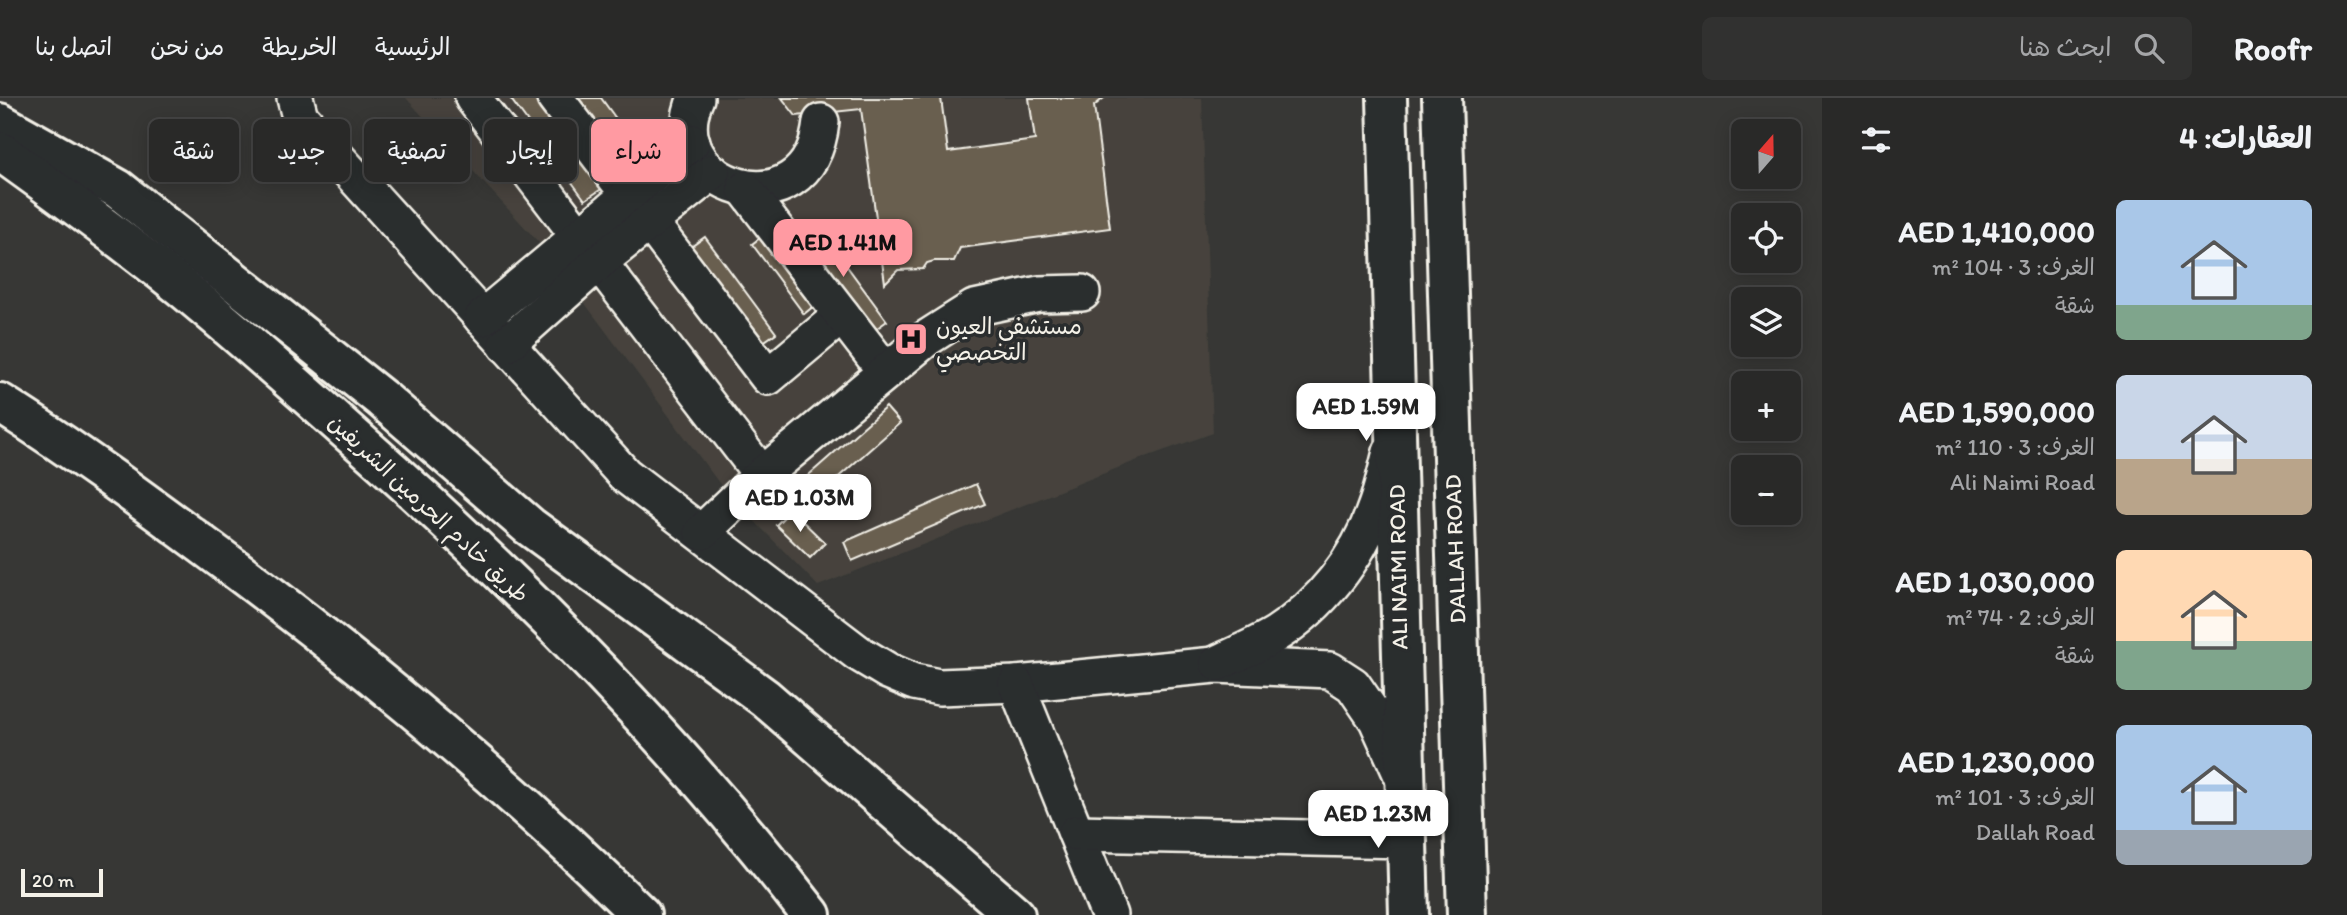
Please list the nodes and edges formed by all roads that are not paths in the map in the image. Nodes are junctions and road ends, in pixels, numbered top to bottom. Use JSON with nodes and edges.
{"nodes":[{"id":1,"x":295,"y":98,"type":"edge"},
{"id":2,"x":473,"y":98,"type":"edge"},
{"id":3,"x":555,"y":98,"type":"edge"},
{"id":4,"x":1387,"y":98,"type":"edge"},
{"id":5,"x":1442,"y":98,"type":"edge"},
{"id":6,"x":689,"y":114,"type":"edge"},
{"id":7,"x":821,"y":122,"type":"dead end"},
{"id":8,"x":0,"y":123,"type":"edge"},
{"id":9,"x":0,"y":151,"type":"edge"},
{"id":10,"x":712,"y":173,"type":"junction"},
{"id":11,"x":745,"y":189,"type":"junction"},
{"id":12,"x":639,"y":208,"type":"junction"},
{"id":13,"x":589,"y":249,"type":"junction"},
{"id":14,"x":1082,"y":293,"type":"dead end"},
{"id":15,"x":842,"y":316,"type":"junction"},
{"id":16,"x":482,"y":318,"type":"junction"},
{"id":17,"x":506,"y":345,"type":"junction"},
{"id":18,"x":886,"y":372,"type":"junction"},
{"id":19,"x":0,"y":403,"type":"edge"},
{"id":20,"x":0,"y":431,"type":"edge"},
{"id":21,"x":1395,"y":434,"type":"junction"},
{"id":22,"x":762,"y":475,"type":"junction"},
{"id":23,"x":702,"y":532,"type":"junction"},
{"id":24,"x":345,"y":651,"type":"junction"},
{"id":25,"x":1215,"y":665,"type":"junction"},
{"id":26,"x":1016,"y":684,"type":"junction"},
{"id":27,"x":1406,"y":785,"type":"junction"},
{"id":28,"x":1076,"y":833,"type":"junction"},
{"id":29,"x":1407,"y":840,"type":"junction"},
{"id":30,"x":641,"y":915,"type":"edge"},
{"id":31,"x":811,"y":915,"type":"edge"},
{"id":32,"x":1015,"y":915,"type":"edge"},
{"id":33,"x":1109,"y":915,"type":"edge"},
{"id":34,"x":1409,"y":915,"type":"edge"},
{"id":35,"x":1467,"y":915,"type":"edge"}],
"edges":[{"from":1,"to":16,"type":"lane"},
{"from":2,"to":13,"type":"lane"},
{"from":3,"to":12,"type":"lane"},
{"from":4,"to":21,"type":"main road","name":"ALI NAIMI ROAD"},
{"from":5,"to":35,"type":"main road","name":"DALLAH ROAD"},
{"from":6,"to":10,"type":"lane"},
{"from":6,"to":12,"type":"lane"},
{"from":7,"to":11,"type":"lane"},
{"from":8,"to":32,"type":"main road"},
{"from":9,"to":31,"type":"main road","name":"طريق خادم الحرمين الشريفين"},
{"from":10,"to":11,"type":"lane"},
{"from":10,"to":12,"type":"lane"},
{"from":11,"to":15,"type":"lane"},
{"from":12,"to":13,"type":"lane"},
{"from":12,"to":15,"type":"lane"},
{"from":13,"to":16,"type":"lane"},
{"from":13,"to":17,"type":"lane"},
{"from":13,"to":22,"type":"lane"},
{"from":14,"to":18,"type":"lane"},
{"from":15,"to":18,"type":"lane"},
{"from":16,"to":17,"type":"lane"},
{"from":17,"to":23,"type":"lane"},
{"from":18,"to":22,"type":"lane"},
{"from":19,"to":24,"type":"main road"},
{"from":20,"to":24,"type":"main road"},
{"from":21,"to":25,"type":"lane"},
{"from":21,"to":27,"type":"main road","name":"ALI NAIMI ROAD"},
{"from":22,"to":23,"type":"lane"},
{"from":23,"to":26,"type":"lane"},
{"from":24,"to":30,"type":"main road"},
{"from":25,"to":26,"type":"lane"},
{"from":25,"to":27,"type":"lane"},
{"from":26,"to":28,"type":"lane"},
{"from":27,"to":29,"type":"main road"},
{"from":28,"to":29,"type":"lane"},
{"from":28,"to":33,"type":"lane"},
{"from":29,"to":34,"type":"main road"}]}
